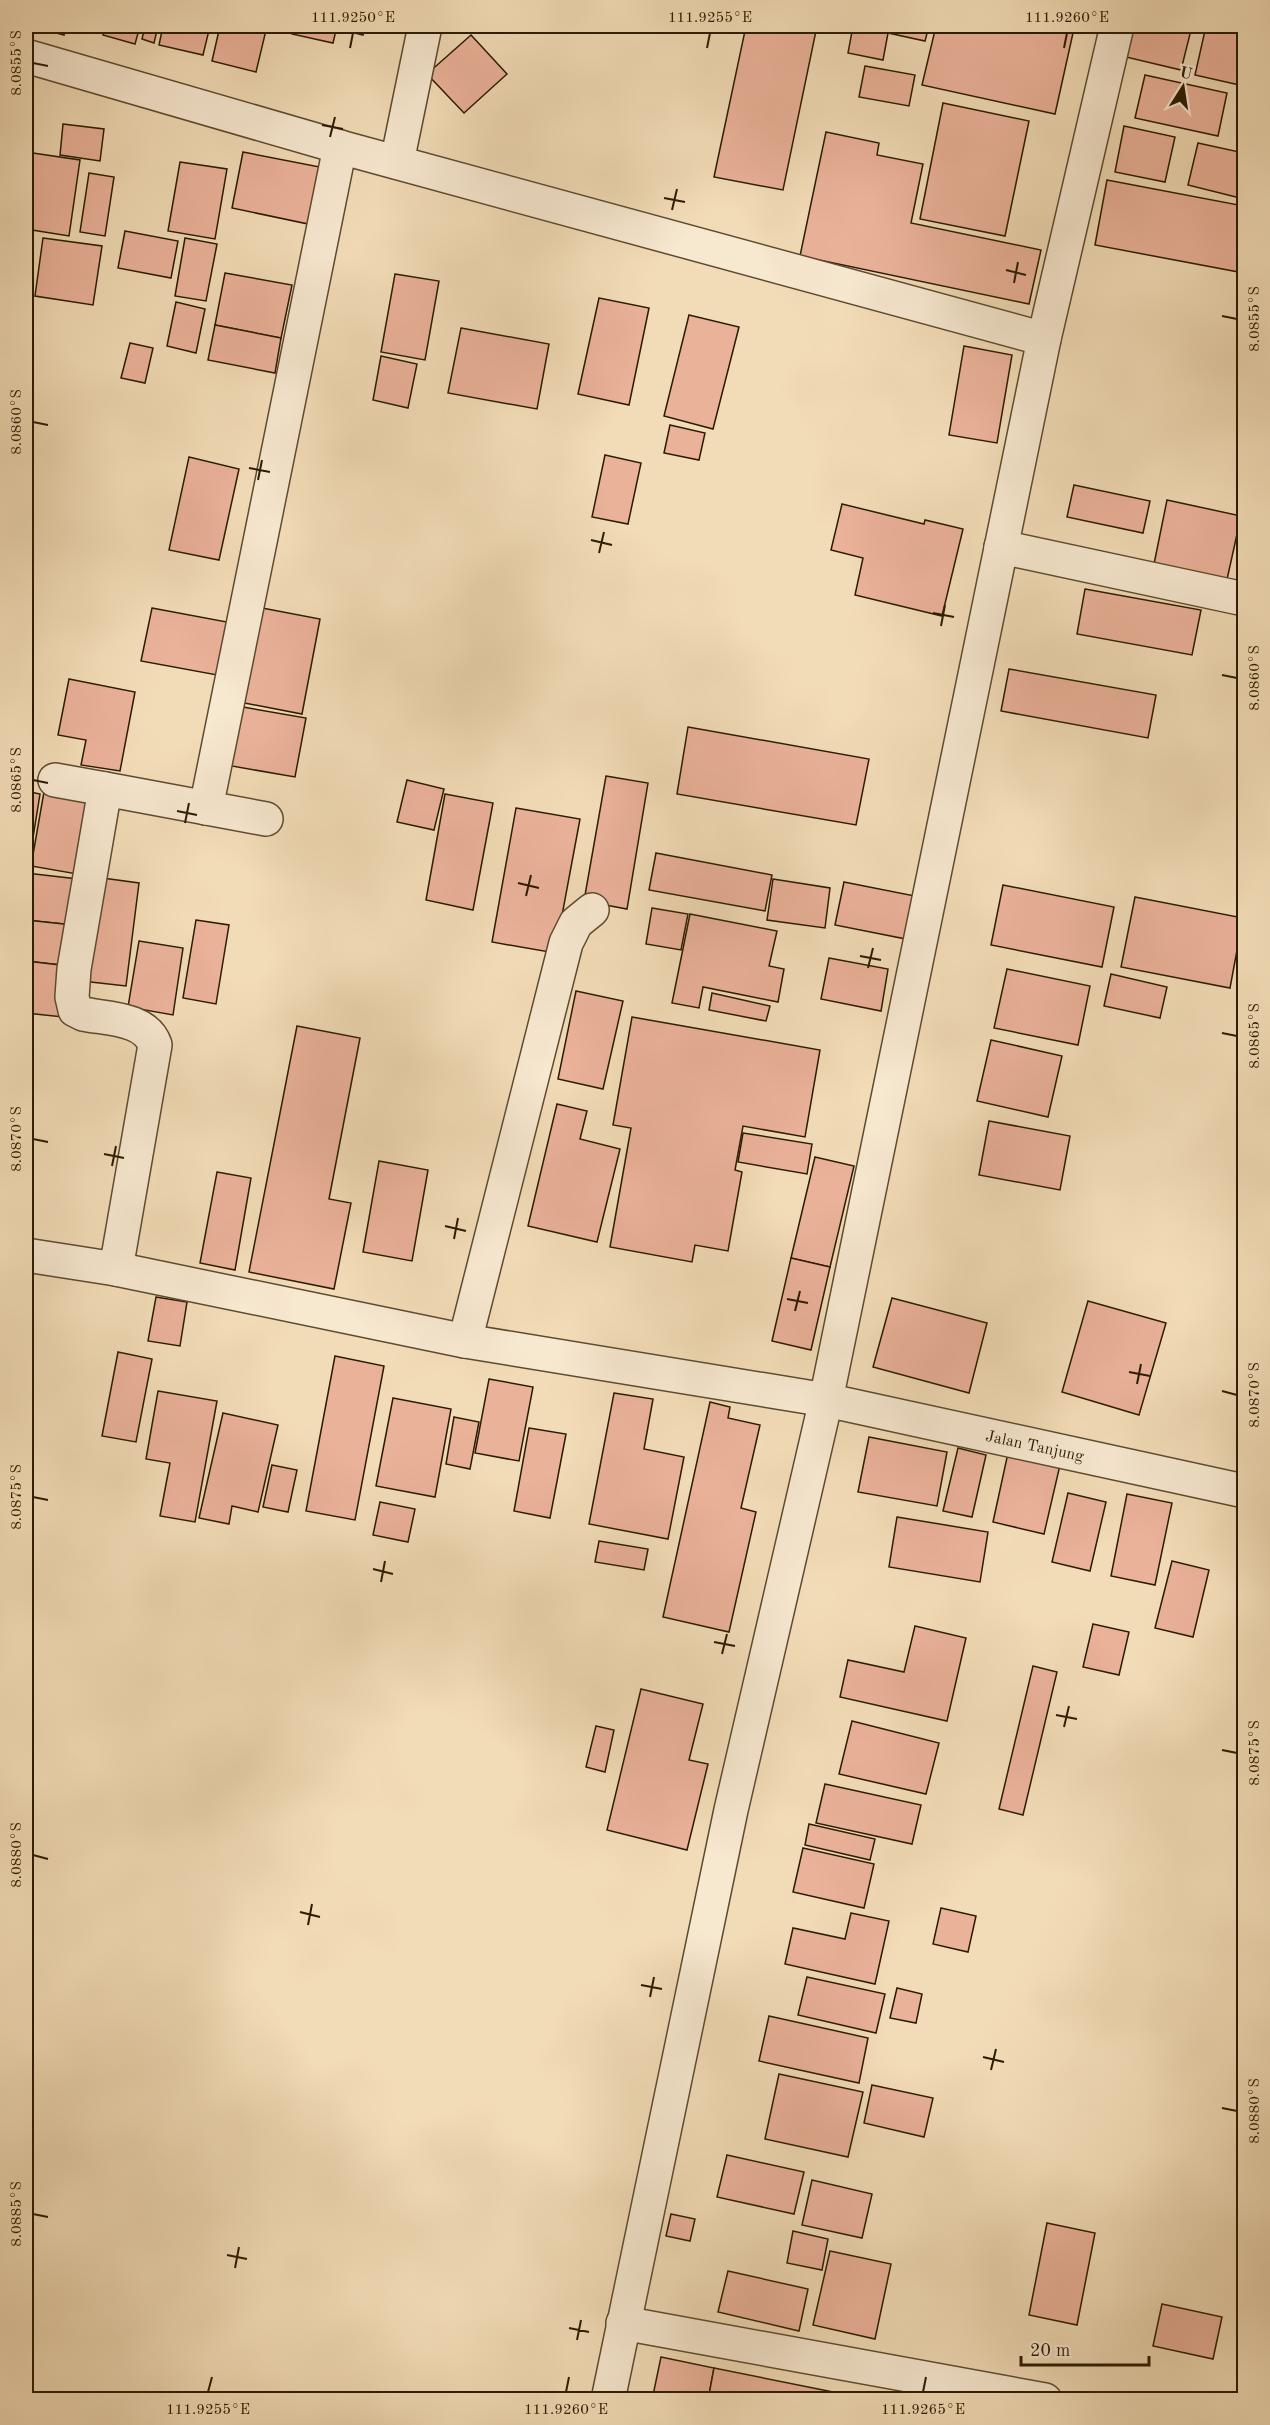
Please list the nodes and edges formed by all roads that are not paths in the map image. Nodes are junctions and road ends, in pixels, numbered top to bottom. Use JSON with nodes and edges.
{"nodes":[{"id":1,"x":425,"y":26,"type":"edge"},
{"id":2,"x":1117,"y":26,"type":"edge"},
{"id":3,"x":26,"y":56,"type":"edge"},
{"id":4,"x":340,"y":147,"type":"junction"},
{"id":5,"x":397,"y":162,"type":"junction"},
{"id":6,"x":1044,"y":339,"type":"junction"},
{"id":7,"x":1001,"y":547,"type":"junction"},
{"id":8,"x":1245,"y":599,"type":"edge"},
{"id":9,"x":55,"y":780,"type":"dead end"},
{"id":10,"x":105,"y":789,"type":"junction"},
{"id":11,"x":206,"y":808,"type":"junction"},
{"id":12,"x":266,"y":819,"type":"dead end"},
{"id":13,"x":592,"y":910,"type":"dead end"},
{"id":14,"x":26,"y":1255,"type":"edge"},
{"id":15,"x":116,"y":1269,"type":"junction"},
{"id":16,"x":465,"y":1341,"type":"junction"},
{"id":17,"x":826,"y":1400,"type":"junction"},
{"id":18,"x":1245,"y":1491,"type":"edge"},
{"id":19,"x":623,"y":2323,"type":"junction"},
{"id":20,"x":608,"y":2400,"type":"edge"},
{"id":21,"x":1045,"y":2400,"type":"edge"}],
"edges":[{"from":1,"to":5,"type":"street"},
{"from":2,"to":6,"type":"street"},
{"from":3,"to":4,"type":"street"},
{"from":4,"to":5,"type":"street"},
{"from":4,"to":11,"type":"street"},
{"from":5,"to":6,"type":"street"},
{"from":6,"to":7,"type":"street"},
{"from":7,"to":8,"type":"street"},
{"from":7,"to":17,"type":"street"},
{"from":9,"to":10,"type":"street"},
{"from":10,"to":11,"type":"street"},
{"from":10,"to":15,"type":"street"},
{"from":11,"to":12,"type":"street"},
{"from":13,"to":16,"type":"street"},
{"from":14,"to":15,"type":"street","name":"Jalan Tanjung"},
{"from":15,"to":16,"type":"street","name":"Jalan Tanjung"},
{"from":16,"to":17,"type":"street","name":"Jalan Tanjung"},
{"from":17,"to":18,"type":"street","name":"Jalan Tanjung"},
{"from":17,"to":19,"type":"street"},
{"from":19,"to":20,"type":"street"},
{"from":19,"to":21,"type":"street"}]}
